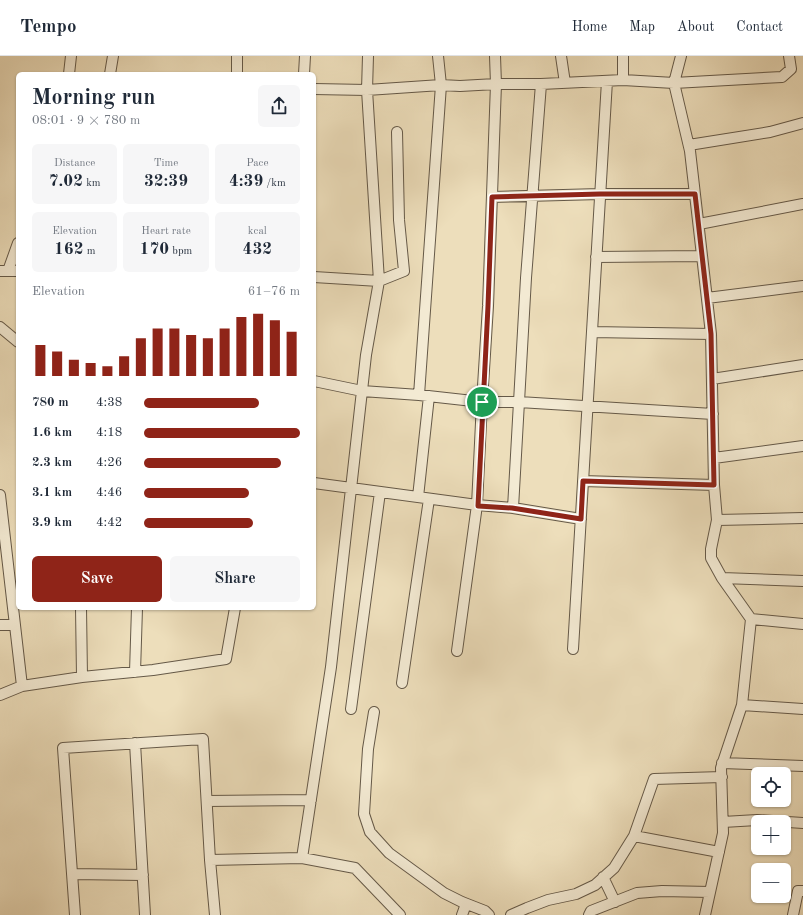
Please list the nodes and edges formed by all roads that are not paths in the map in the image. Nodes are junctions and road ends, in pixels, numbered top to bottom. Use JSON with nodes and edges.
{"nodes":[{"id":1,"x":71,"y":56,"type":"edge"},
{"id":2,"x":113,"y":56,"type":"edge"},
{"id":3,"x":236,"y":56,"type":"edge"},
{"id":4,"x":305,"y":56,"type":"edge"},
{"id":5,"x":368,"y":56,"type":"edge"},
{"id":6,"x":438,"y":56,"type":"edge"},
{"id":7,"x":496,"y":56,"type":"edge"},
{"id":8,"x":561,"y":56,"type":"edge"},
{"id":9,"x":623,"y":56,"type":"edge"},
{"id":10,"x":681,"y":56,"type":"edge"},
{"id":11,"x":789,"y":56,"type":"edge"},
{"id":12,"x":69,"y":72,"type":"edge"},
{"id":13,"x":110,"y":72,"type":"edge"},
{"id":14,"x":237,"y":72,"type":"edge"},
{"id":15,"x":304,"y":72,"type":"edge"},
{"id":16,"x":623,"y":80,"type":"junction"},
{"id":17,"x":606,"y":81,"type":"junction"},
{"id":18,"x":565,"y":83,"type":"junction"},
{"id":19,"x":674,"y":83,"type":"junction"},
{"id":20,"x":496,"y":84,"type":"junction"},
{"id":21,"x":541,"y":84,"type":"junction"},
{"id":22,"x":441,"y":85,"type":"junction"},
{"id":23,"x":316,"y":89,"type":"edge"},
{"id":24,"x":367,"y":90,"type":"junction"},
{"id":25,"x":803,"y":123,"type":"edge"},
{"id":26,"x":397,"y":132,"type":"dead end"},
{"id":27,"x":689,"y":144,"type":"junction"},
{"id":28,"x":600,"y":194,"type":"junction"},
{"id":29,"x":695,"y":194,"type":"junction"},
{"id":30,"x":533,"y":196,"type":"junction"},
{"id":31,"x":492,"y":197,"type":"junction"},
{"id":32,"x":803,"y":204,"type":"edge"},
{"id":33,"x":698,"y":224,"type":"junction"},
{"id":34,"x":16,"y":249,"type":"edge"},
{"id":35,"x":596,"y":256,"type":"junction"},
{"id":36,"x":702,"y":256,"type":"junction"},
{"id":37,"x":9,"y":271,"type":"edge"},
{"id":38,"x":316,"y":277,"type":"edge"},
{"id":39,"x":379,"y":282,"type":"junction"},
{"id":40,"x":803,"y":286,"type":"edge"},
{"id":41,"x":707,"y":298,"type":"junction"},
{"id":42,"x":0,"y":327,"type":"edge"},
{"id":43,"x":592,"y":332,"type":"junction"},
{"id":44,"x":711,"y":334,"type":"junction"},
{"id":45,"x":16,"y":340,"type":"edge"},
{"id":46,"x":803,"y":366,"type":"edge"},
{"id":47,"x":712,"y":379,"type":"junction"},
{"id":48,"x":316,"y":381,"type":"edge"},
{"id":49,"x":362,"y":391,"type":"junction"},
{"id":50,"x":424,"y":396,"type":"junction"},
{"id":51,"x":482,"y":402,"type":"junction"},
{"id":52,"x":519,"y":402,"type":"junction"},
{"id":53,"x":588,"y":407,"type":"junction"},
{"id":54,"x":713,"y":414,"type":"junction"},
{"id":55,"x":803,"y":446,"type":"edge"},
{"id":56,"x":714,"y":458,"type":"junction"},
{"id":57,"x":583,"y":481,"type":"junction"},
{"id":58,"x":316,"y":483,"type":"edge"},
{"id":59,"x":714,"y":485,"type":"junction"},
{"id":60,"x":350,"y":488,"type":"junction"},
{"id":61,"x":380,"y":492,"type":"junction"},
{"id":62,"x":0,"y":495,"type":"edge"},
{"id":63,"x":424,"y":498,"type":"junction"},
{"id":64,"x":478,"y":506,"type":"junction"},
{"id":65,"x":512,"y":508,"type":"junction"},
{"id":66,"x":803,"y":518,"type":"edge"},
{"id":67,"x":581,"y":519,"type":"junction"},
{"id":68,"x":717,"y":520,"type":"junction"},
{"id":69,"x":722,"y":578,"type":"junction"},
{"id":70,"x":803,"y":581,"type":"edge"},
{"id":71,"x":81,"y":610,"type":"edge"},
{"id":72,"x":137,"y":610,"type":"edge"},
{"id":73,"x":235,"y":610,"type":"edge"},
{"id":74,"x":751,"y":619,"type":"junction"},
{"id":75,"x":803,"y":624,"type":"edge"},
{"id":76,"x":0,"y":625,"type":"edge"},
{"id":77,"x":15,"y":625,"type":"junction"},
{"id":78,"x":574,"y":649,"type":"dead end"},
{"id":79,"x":457,"y":651,"type":"dead end"},
{"id":80,"x":135,"y":672,"type":"junction"},
{"id":81,"x":82,"y":677,"type":"junction"},
{"id":82,"x":402,"y":683,"type":"dead end"},
{"id":83,"x":22,"y":686,"type":"junction"},
{"id":84,"x":0,"y":695,"type":"edge"},
{"id":85,"x":742,"y":705,"type":"junction"},
{"id":86,"x":351,"y":709,"type":"dead end"},
{"id":87,"x":803,"y":709,"type":"edge"},
{"id":88,"x":374,"y":712,"type":"dead end"},
{"id":89,"x":135,"y":743,"type":"junction"},
{"id":90,"x":722,"y":764,"type":"junction"},
{"id":91,"x":803,"y":766,"type":"edge"},
{"id":92,"x":722,"y":777,"type":"junction"},
{"id":93,"x":311,"y":800,"type":"junction"},
{"id":94,"x":207,"y":801,"type":"junction"},
{"id":95,"x":723,"y":822,"type":"junction"},
{"id":96,"x":803,"y":823,"type":"edge"},
{"id":97,"x":634,"y":836,"type":"junction"},
{"id":98,"x":719,"y":852,"type":"junction"},
{"id":99,"x":302,"y":858,"type":"junction"},
{"id":100,"x":210,"y":860,"type":"junction"},
{"id":101,"x":72,"y":874,"type":"junction"},
{"id":102,"x":143,"y":875,"type":"junction"},
{"id":103,"x":603,"y":877,"type":"junction"},
{"id":104,"x":803,"y":891,"type":"edge"},
{"id":105,"x":710,"y":892,"type":"junction"},
{"id":106,"x":615,"y":902,"type":"junction"},
{"id":107,"x":466,"y":904,"type":"junction"},
{"id":108,"x":75,"y":915,"type":"edge"},
{"id":109,"x":145,"y":915,"type":"edge"},
{"id":110,"x":215,"y":915,"type":"edge"},
{"id":111,"x":400,"y":915,"type":"edge"},
{"id":112,"x":462,"y":915,"type":"edge"},
{"id":113,"x":489,"y":915,"type":"edge"},
{"id":114,"x":511,"y":915,"type":"edge"},
{"id":115,"x":589,"y":915,"type":"edge"},
{"id":116,"x":705,"y":915,"type":"edge"},
{"id":117,"x":793,"y":915,"type":"edge"}],
"edges":[{"from":1,"to":12,"type":"street"},
{"from":2,"to":13,"type":"street"},
{"from":3,"to":14,"type":"street"},
{"from":4,"to":15,"type":"street"},
{"from":5,"to":24,"type":"street"},
{"from":6,"to":22,"type":"street"},
{"from":7,"to":20,"type":"street"},
{"from":8,"to":18,"type":"street"},
{"from":9,"to":16,"type":"street"},
{"from":10,"to":19,"type":"street"},
{"from":11,"to":19,"type":"street"},
{"from":16,"to":17,"type":"street"},
{"from":16,"to":19,"type":"street"},
{"from":17,"to":18,"type":"street"},
{"from":17,"to":28,"type":"street"},
{"from":18,"to":21,"type":"street"},
{"from":19,"to":27,"type":"street"},
{"from":20,"to":21,"type":"street"},
{"from":20,"to":22,"type":"street"},
{"from":20,"to":31,"type":"street"},
{"from":21,"to":30,"type":"street"},
{"from":22,"to":24,"type":"street"},
{"from":22,"to":50,"type":"street"},
{"from":23,"to":24,"type":"street"},
{"from":24,"to":39,"type":"street"},
{"from":25,"to":27,"type":"street"},
{"from":26,"to":39,"type":"street"},
{"from":27,"to":29,"type":"street"},
{"from":28,"to":29,"type":"street"},
{"from":28,"to":30,"type":"street"},
{"from":28,"to":35,"type":"street"},
{"from":29,"to":33,"type":"street"},
{"from":30,"to":31,"type":"street"},
{"from":30,"to":52,"type":"street"},
{"from":31,"to":51,"type":"street"},
{"from":32,"to":33,"type":"street"},
{"from":33,"to":36,"type":"street"},
{"from":34,"to":37,"type":"street"},
{"from":35,"to":36,"type":"street"},
{"from":35,"to":43,"type":"street"},
{"from":36,"to":41,"type":"street"},
{"from":38,"to":39,"type":"street"},
{"from":39,"to":49,"type":"street"},
{"from":40,"to":41,"type":"street"},
{"from":41,"to":44,"type":"street"},
{"from":42,"to":45,"type":"street"},
{"from":43,"to":44,"type":"street"},
{"from":43,"to":53,"type":"street"},
{"from":44,"to":47,"type":"street"},
{"from":46,"to":47,"type":"street"},
{"from":47,"to":54,"type":"street"},
{"from":48,"to":49,"type":"street"},
{"from":49,"to":50,"type":"street"},
{"from":49,"to":60,"type":"street"},
{"from":50,"to":51,"type":"street"},
{"from":50,"to":63,"type":"street"},
{"from":51,"to":52,"type":"street"},
{"from":51,"to":64,"type":"street"},
{"from":52,"to":53,"type":"street"},
{"from":52,"to":65,"type":"street"},
{"from":53,"to":54,"type":"street"},
{"from":53,"to":57,"type":"street"},
{"from":54,"to":56,"type":"street"},
{"from":55,"to":56,"type":"street"},
{"from":56,"to":59,"type":"street"},
{"from":57,"to":59,"type":"street"},
{"from":57,"to":67,"type":"street"},
{"from":58,"to":60,"type":"street"},
{"from":59,"to":68,"type":"street"},
{"from":60,"to":61,"type":"street"},
{"from":60,"to":93,"type":"street"},
{"from":61,"to":63,"type":"street"},
{"from":61,"to":86,"type":"street"},
{"from":62,"to":77,"type":"street"},
{"from":63,"to":64,"type":"street"},
{"from":63,"to":82,"type":"street"},
{"from":64,"to":65,"type":"street"},
{"from":64,"to":79,"type":"street"},
{"from":65,"to":67,"type":"street"},
{"from":66,"to":68,"type":"street"},
{"from":67,"to":78,"type":"street"},
{"from":68,"to":69,"type":"street"},
{"from":69,"to":70,"type":"street"},
{"from":69,"to":74,"type":"street"},
{"from":71,"to":81,"type":"street"},
{"from":72,"to":80,"type":"street"},
{"from":73,"to":80,"type":"street"},
{"from":74,"to":75,"type":"street"},
{"from":74,"to":85,"type":"street"},
{"from":76,"to":77,"type":"street"},
{"from":77,"to":83,"type":"street"},
{"from":80,"to":81,"type":"street"},
{"from":81,"to":83,"type":"street"},
{"from":83,"to":84,"type":"street"},
{"from":85,"to":87,"type":"street"},
{"from":85,"to":90,"type":"street"},
{"from":88,"to":107,"type":"street"},
{"from":89,"to":94,"type":"street"},
{"from":89,"to":101,"type":"street"},
{"from":89,"to":102,"type":"street"},
{"from":90,"to":91,"type":"street"},
{"from":90,"to":92,"type":"street"},
{"from":92,"to":95,"type":"street"},
{"from":92,"to":97,"type":"street"},
{"from":93,"to":94,"type":"street"},
{"from":93,"to":99,"type":"street"},
{"from":94,"to":100,"type":"street"},
{"from":95,"to":96,"type":"street"},
{"from":95,"to":98,"type":"street"},
{"from":97,"to":98,"type":"street"},
{"from":97,"to":103,"type":"street"},
{"from":98,"to":105,"type":"street"},
{"from":99,"to":100,"type":"street"},
{"from":99,"to":111,"type":"street"},
{"from":100,"to":110,"type":"street"},
{"from":101,"to":102,"type":"street"},
{"from":101,"to":108,"type":"street"},
{"from":102,"to":109,"type":"street"},
{"from":103,"to":106,"type":"street"},
{"from":103,"to":114,"type":"street"},
{"from":104,"to":117,"type":"street"},
{"from":105,"to":106,"type":"street"},
{"from":105,"to":116,"type":"street"},
{"from":106,"to":115,"type":"street"},
{"from":107,"to":112,"type":"street"},
{"from":107,"to":113,"type":"street"}]}
